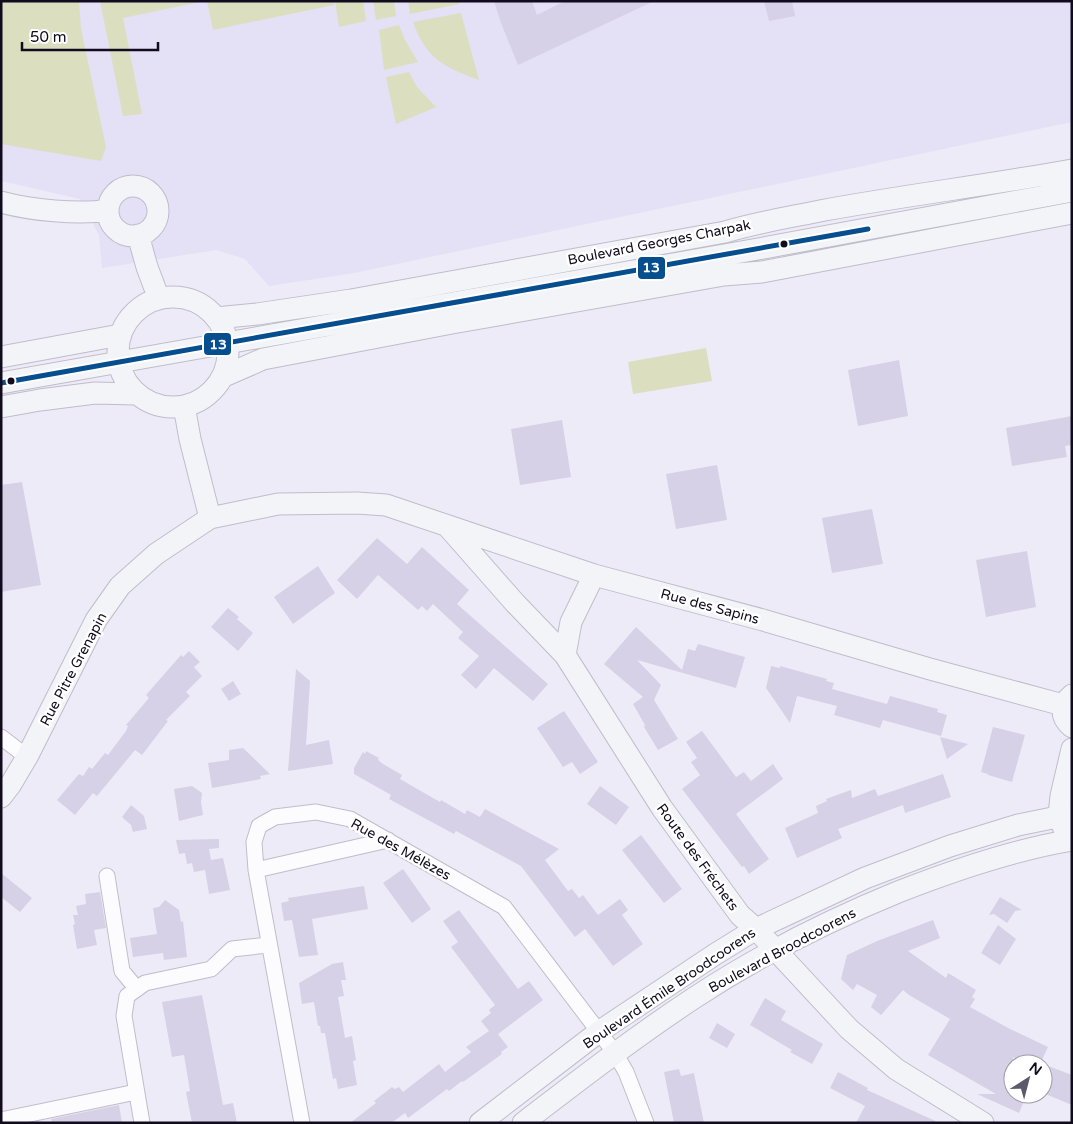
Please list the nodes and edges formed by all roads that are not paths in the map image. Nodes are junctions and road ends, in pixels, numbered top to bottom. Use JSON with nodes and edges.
{"nodes":[{"id":1,"x":1072,"y":170,"type":"edge"},
{"id":2,"x":1072,"y":191,"type":"edge"},
{"id":3,"x":1,"y":202,"type":"edge"},
{"id":4,"x":108,"y":210,"type":"junction"},
{"id":5,"x":1072,"y":213,"type":"edge"},
{"id":6,"x":138,"y":236,"type":"junction"},
{"id":7,"x":159,"y":299,"type":"junction"},
{"id":8,"x":216,"y":318,"type":"junction"},
{"id":9,"x":120,"y":335,"type":"junction"},
{"id":10,"x":227,"y":344,"type":"junction"},
{"id":11,"x":1,"y":357,"type":"edge"},
{"id":12,"x":111,"y":363,"type":"junction"},
{"id":13,"x":222,"y":378,"type":"junction"},
{"id":14,"x":1,"y":383,"type":"edge"},
{"id":15,"x":136,"y":394,"type":"junction"},
{"id":16,"x":184,"y":406,"type":"junction"},
{"id":17,"x":1,"y":407,"type":"edge"},
{"id":18,"x":357,"y":503,"type":"joint"},
{"id":19,"x":210,"y":518,"type":"junction"},
{"id":20,"x":448,"y":526,"type":"junction"},
{"id":21,"x":500,"y":544,"type":"junction"},
{"id":22,"x":488,"y":571,"type":"junction"},
{"id":23,"x":594,"y":575,"type":"junction"},
{"id":24,"x":565,"y":655,"type":"junction"},
{"id":25,"x":1068,"y":700,"type":"edge"},
{"id":26,"x":1072,"y":727,"type":"edge"},
{"id":27,"x":1,"y":737,"type":"edge"},
{"id":28,"x":1072,"y":749,"type":"edge"},
{"id":29,"x":27,"y":757,"type":"junction"},
{"id":30,"x":1,"y":797,"type":"edge"},
{"id":31,"x":1065,"y":815,"type":"edge"},
{"id":32,"x":388,"y":840,"type":"junction"},
{"id":33,"x":1070,"y":840,"type":"edge"},
{"id":34,"x":256,"y":870,"type":"junction"},
{"id":35,"x":107,"y":876,"type":"dead end"},
{"id":36,"x":756,"y":929,"type":"junction"},
{"id":37,"x":268,"y":945,"type":"junction"},
{"id":38,"x":775,"y":950,"type":"junction"},
{"id":39,"x":137,"y":989,"type":"junction"},
{"id":40,"x":600,"y":1032,"type":"junction"},
{"id":41,"x":615,"y":1053,"type":"junction"},
{"id":42,"x":136,"y":1092,"type":"junction"},
{"id":43,"x":1,"y":1120,"type":"edge"},
{"id":44,"x":142,"y":1123,"type":"edge"},
{"id":45,"x":302,"y":1123,"type":"edge"},
{"id":46,"x":480,"y":1123,"type":"edge"},
{"id":47,"x":522,"y":1123,"type":"edge"},
{"id":48,"x":646,"y":1123,"type":"edge"},
{"id":49,"x":983,"y":1123,"type":"edge"}],
"edges":[{"from":1,"to":8,"type":"street","name":"Boulevard Georges Charpak"},
{"from":2,"to":10,"type":"street","name":"Boulevard Georges Charpak"},
{"from":3,"to":4,"type":"street"},
{"from":4,"to":6,"type":"street"},
{"from":4,"to":6,"type":"street"},
{"from":5,"to":13,"type":"street"},
{"from":6,"to":7,"type":"street"},
{"from":7,"to":8,"type":"street"},
{"from":7,"to":9,"type":"street"},
{"from":8,"to":10,"type":"street"},
{"from":9,"to":11,"type":"street"},
{"from":9,"to":12,"type":"street"},
{"from":10,"to":12,"type":"street","name":"Boulevard Georges Charpak"},
{"from":10,"to":13,"type":"street"},
{"from":12,"to":14,"type":"street","name":"Boulevard Georges Charpak"},
{"from":12,"to":15,"type":"street"},
{"from":13,"to":16,"type":"street"},
{"from":15,"to":16,"type":"street"},
{"from":15,"to":17,"type":"street"},
{"from":16,"to":19,"type":"street"},
{"from":18,"to":19,"type":"street","name":"Rue Pitre Grenapin"},
{"from":18,"to":20,"type":"street","name":"Rue des Sapins"},
{"from":19,"to":29,"type":"street","name":"Rue Pitre Grenapin"},
{"from":20,"to":21,"type":"street","name":"Rue des Sapins"},
{"from":20,"to":22,"type":"street","name":"Route des Fréchets"},
{"from":21,"to":22,"type":"street"},
{"from":21,"to":23,"type":"street","name":"Rue des Sapins"},
{"from":22,"to":24,"type":"street","name":"Route des Fréchets"},
{"from":23,"to":24,"type":"street"},
{"from":23,"to":25,"type":"street","name":"Rue des Sapins"},
{"from":24,"to":36,"type":"street","name":"Route des Fréchets"},
{"from":25,"to":26,"type":"street"},
{"from":27,"to":29,"type":"street"},
{"from":28,"to":31,"type":"street"},
{"from":29,"to":30,"type":"street","name":"Rue Pitre Grenapin"},
{"from":31,"to":33,"type":"street"},
{"from":31,"to":36,"type":"street","name":"Boulevard Émile Broodcoorens"},
{"from":32,"to":34,"type":"street"},
{"from":32,"to":34,"type":"street","name":"Rue des Mélèzes"},
{"from":32,"to":40,"type":"street","name":"Rue des Mélèzes"},
{"from":33,"to":38,"type":"street","name":"Boulevard Broodcoorens"},
{"from":34,"to":37,"type":"street","name":"Rue des Mélèzes"},
{"from":35,"to":39,"type":"street"},
{"from":36,"to":38,"type":"street","name":"Route des Fréchets"},
{"from":36,"to":40,"type":"street","name":"Boulevard Émile Broodcoorens"},
{"from":37,"to":39,"type":"street"},
{"from":37,"to":45,"type":"street","name":"Rue des Mélèzes"},
{"from":38,"to":41,"type":"street","name":"Boulevard Broodcoorens"},
{"from":38,"to":49,"type":"street","name":"Route des Fréchets"},
{"from":39,"to":42,"type":"street"},
{"from":40,"to":41,"type":"street","name":"Rue des Mélèzes"},
{"from":40,"to":46,"type":"street","name":"Boulevard Émile Broodcoorens"},
{"from":41,"to":47,"type":"street","name":"Boulevard Broodcoorens"},
{"from":41,"to":48,"type":"street","name":"Rue des Mélèzes"},
{"from":42,"to":43,"type":"street"},
{"from":42,"to":44,"type":"street"}]}
